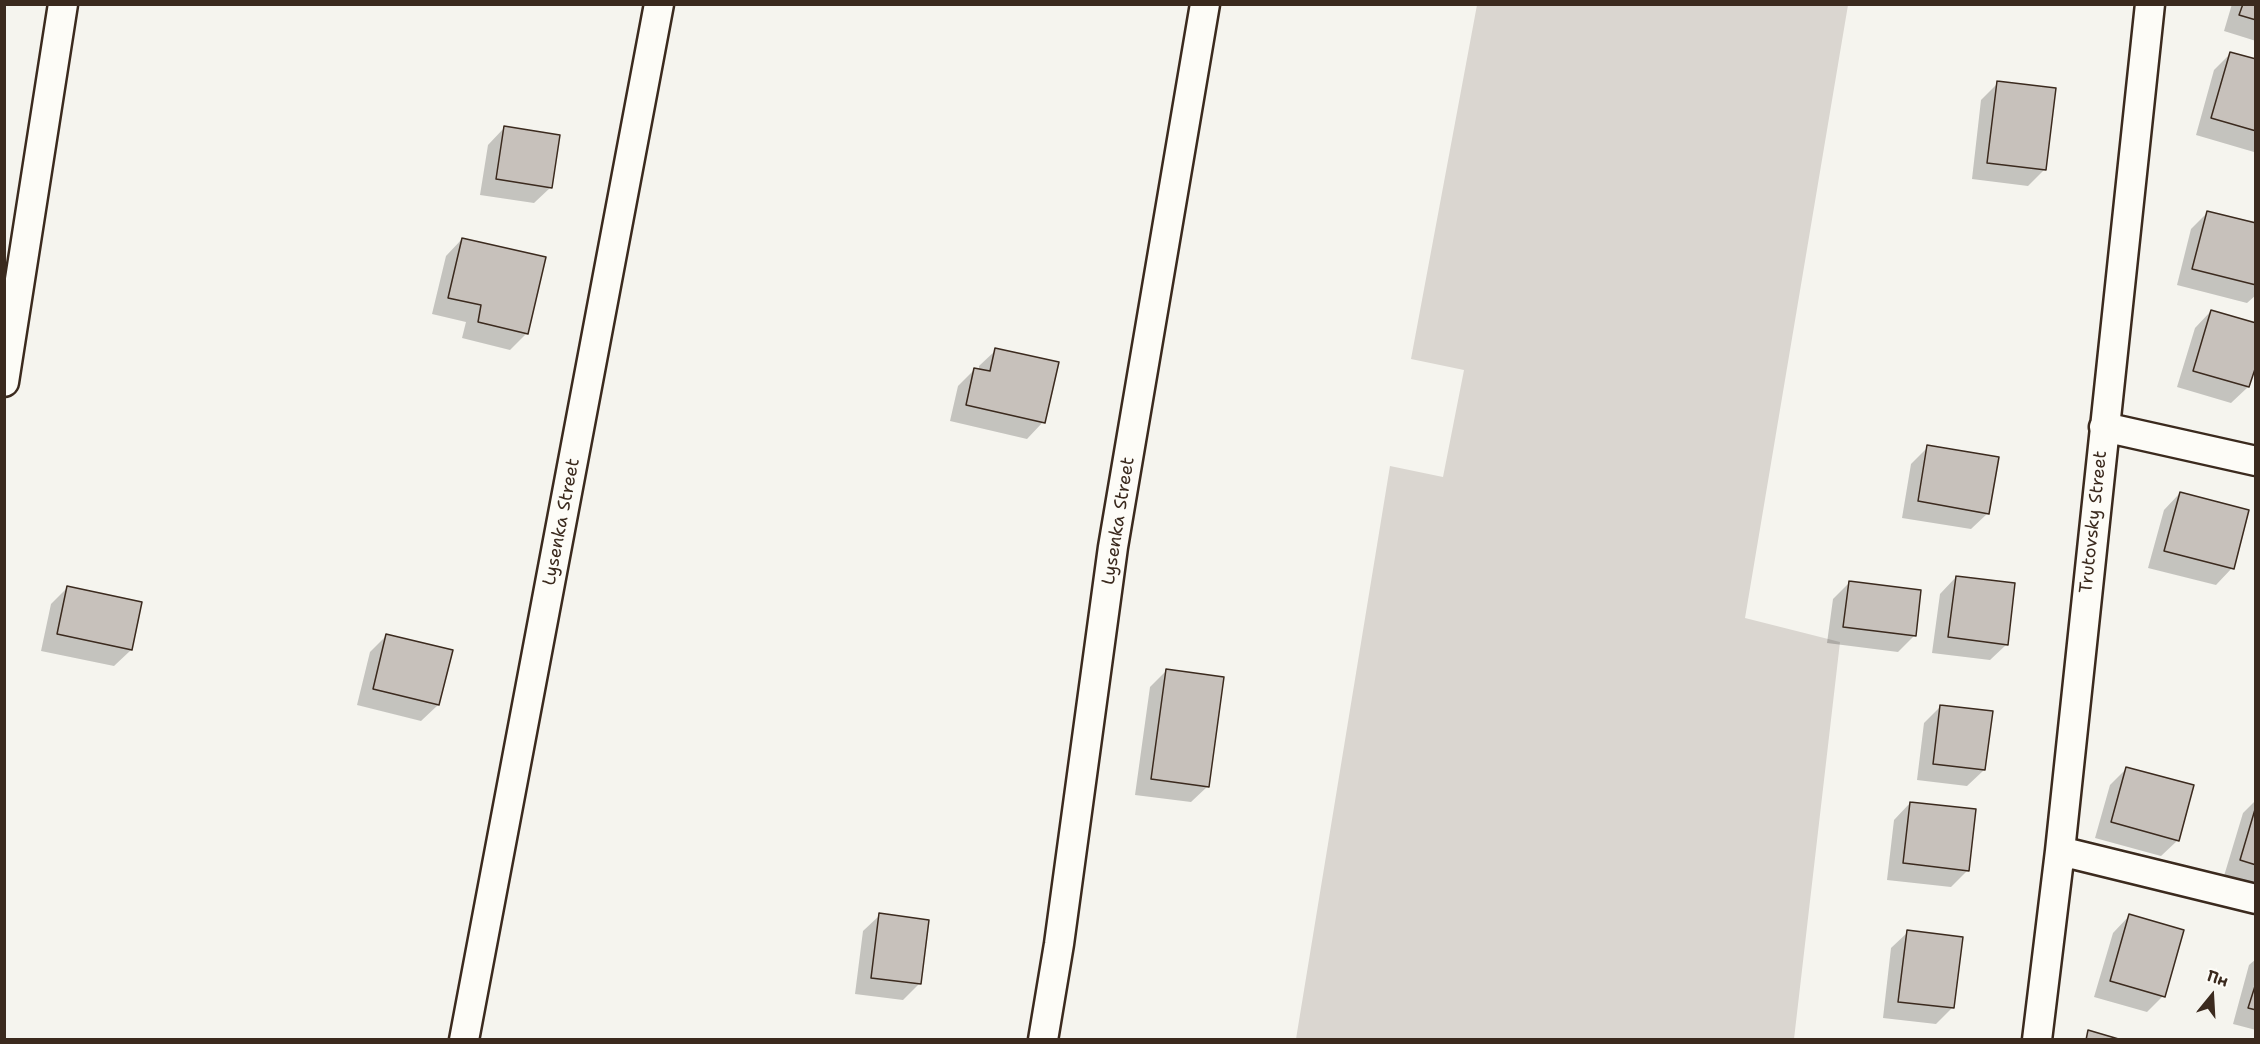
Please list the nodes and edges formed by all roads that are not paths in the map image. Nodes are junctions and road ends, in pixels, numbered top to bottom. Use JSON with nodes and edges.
{"nodes":[{"id":1,"x":63,"y":4,"type":"edge"},
{"id":2,"x":659,"y":4,"type":"edge"},
{"id":3,"x":1205,"y":4,"type":"edge"},
{"id":4,"x":2150,"y":4,"type":"edge"},
{"id":5,"x":4,"y":382,"type":"edge"},
{"id":6,"x":2104,"y":427,"type":"junction"},
{"id":7,"x":2256,"y":461,"type":"edge"},
{"id":8,"x":2060,"y":851,"type":"junction"},
{"id":9,"x":2256,"y":899,"type":"edge"},
{"id":10,"x":464,"y":1040,"type":"edge"},
{"id":11,"x":1043,"y":1040,"type":"edge"},
{"id":12,"x":2037,"y":1040,"type":"edge"}],
"edges":[{"from":1,"to":5,"type":"street"},
{"from":2,"to":10,"type":"street","name":"Lysenka Street"},
{"from":3,"to":11,"type":"street","name":"Lysenka Street"},
{"from":4,"to":6,"type":"street","name":"Trutovsky Street"},
{"from":6,"to":7,"type":"street"},
{"from":6,"to":8,"type":"street","name":"Trutovsky Street"},
{"from":8,"to":9,"type":"street"},
{"from":8,"to":12,"type":"street","name":"Trutovsky Street"}]}
